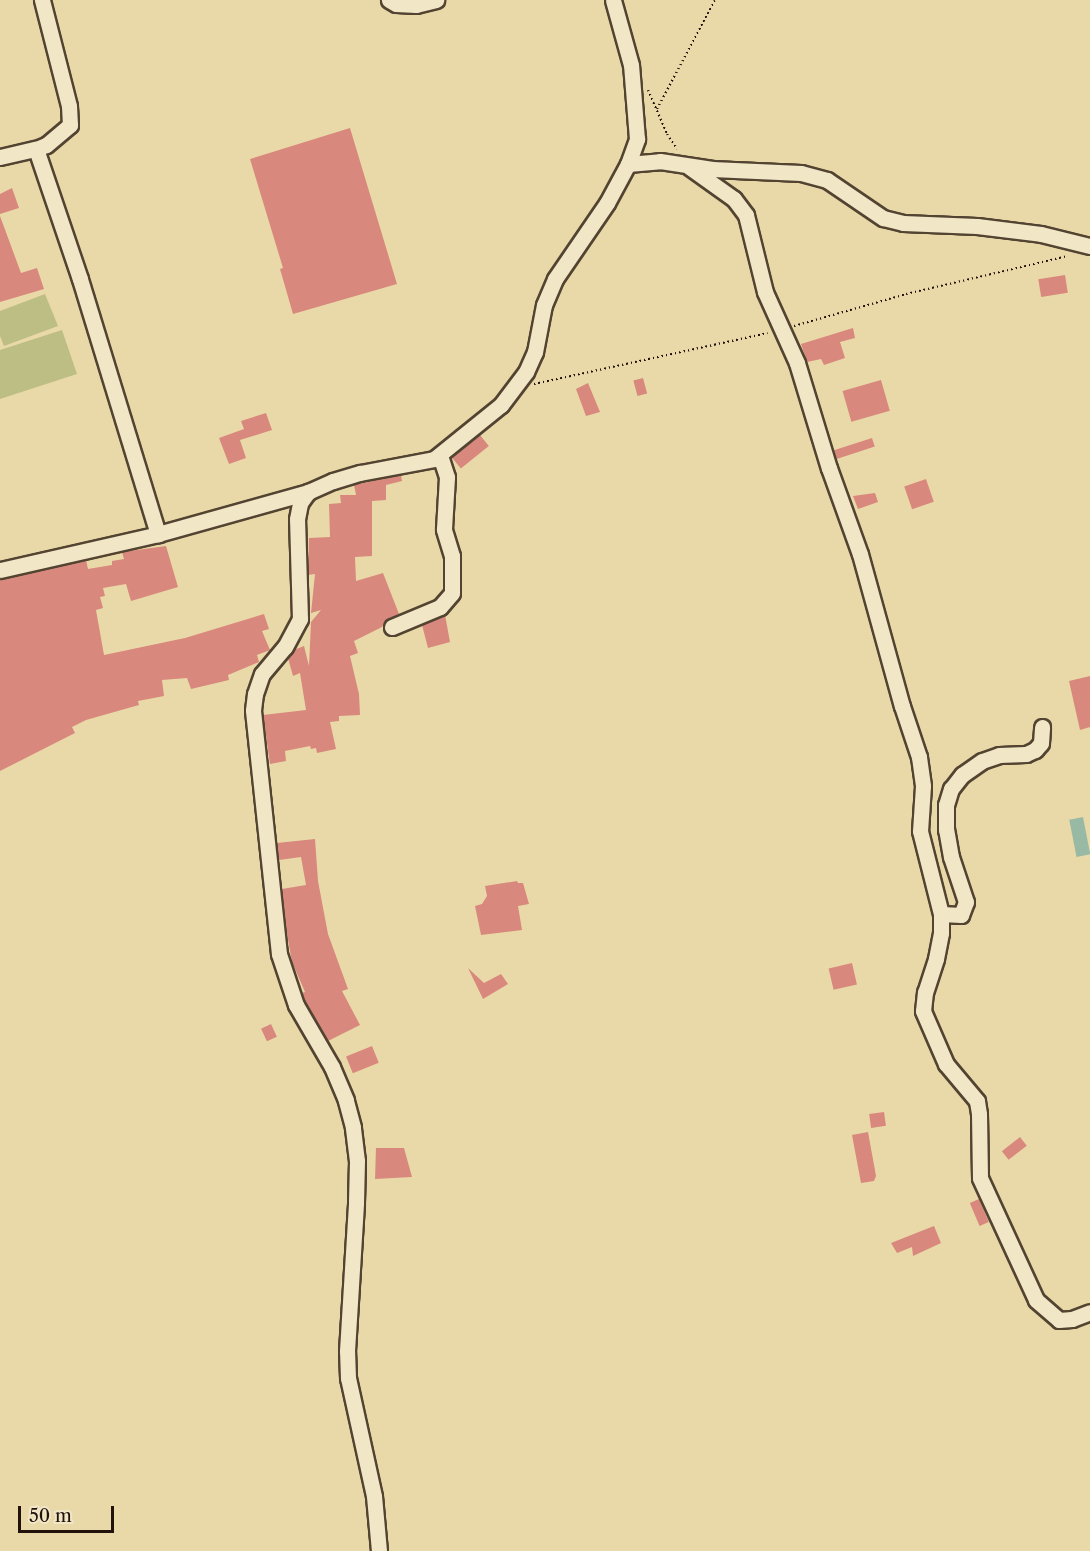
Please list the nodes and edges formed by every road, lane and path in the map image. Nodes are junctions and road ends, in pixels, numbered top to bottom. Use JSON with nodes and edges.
{"nodes":[{"id":1,"x":42,"y":0,"type":"edge"},
{"id":2,"x":389,"y":0,"type":"edge"},
{"id":3,"x":436,"y":0,"type":"edge"},
{"id":4,"x":613,"y":0,"type":"edge"},
{"id":5,"x":715,"y":0,"type":"edge"},
{"id":6,"x":645,"y":84,"type":"dead end"},
{"id":7,"x":657,"y":109,"type":"junction"},
{"id":8,"x":36,"y":150,"type":"junction"},
{"id":9,"x":0,"y":158,"type":"edge"},
{"id":10,"x":628,"y":164,"type":"junction"},
{"id":11,"x":689,"y":167,"type":"junction"},
{"id":12,"x":1090,"y":246,"type":"edge"},
{"id":13,"x":1069,"y":256,"type":"dead end"},
{"id":14,"x":782,"y":329,"type":"junction"},
{"id":15,"x":516,"y":387,"type":"junction"},
{"id":16,"x":440,"y":456,"type":"junction"},
{"id":17,"x":308,"y":492,"type":"junction"},
{"id":18,"x":158,"y":534,"type":"junction"},
{"id":19,"x":0,"y":570,"type":"edge"},
{"id":20,"x":392,"y":627,"type":"dead end"},
{"id":21,"x":1042,"y":727,"type":"dead end"},
{"id":22,"x":941,"y":914,"type":"junction"},
{"id":23,"x":1090,"y":1312,"type":"edge"},
{"id":24,"x":379,"y":1551,"type":"edge"}],
"edges":[{"from":1,"to":8,"type":"street"},
{"from":2,"to":3,"type":"street"},
{"from":4,"to":10,"type":"street"},
{"from":5,"to":7,"type":"path"},
{"from":6,"to":7,"type":"path"},
{"from":7,"to":11,"type":"path"},
{"from":8,"to":9,"type":"street"},
{"from":8,"to":18,"type":"street"},
{"from":10,"to":11,"type":"street"},
{"from":10,"to":15,"type":"street"},
{"from":11,"to":12,"type":"street"},
{"from":11,"to":14,"type":"street"},
{"from":13,"to":14,"type":"path"},
{"from":14,"to":15,"type":"path"},
{"from":14,"to":22,"type":"street"},
{"from":15,"to":16,"type":"street"},
{"from":16,"to":17,"type":"street"},
{"from":16,"to":20,"type":"street"},
{"from":17,"to":18,"type":"street"},
{"from":17,"to":24,"type":"street"},
{"from":18,"to":19,"type":"street"},
{"from":21,"to":22,"type":"street"},
{"from":22,"to":23,"type":"street"}]}
